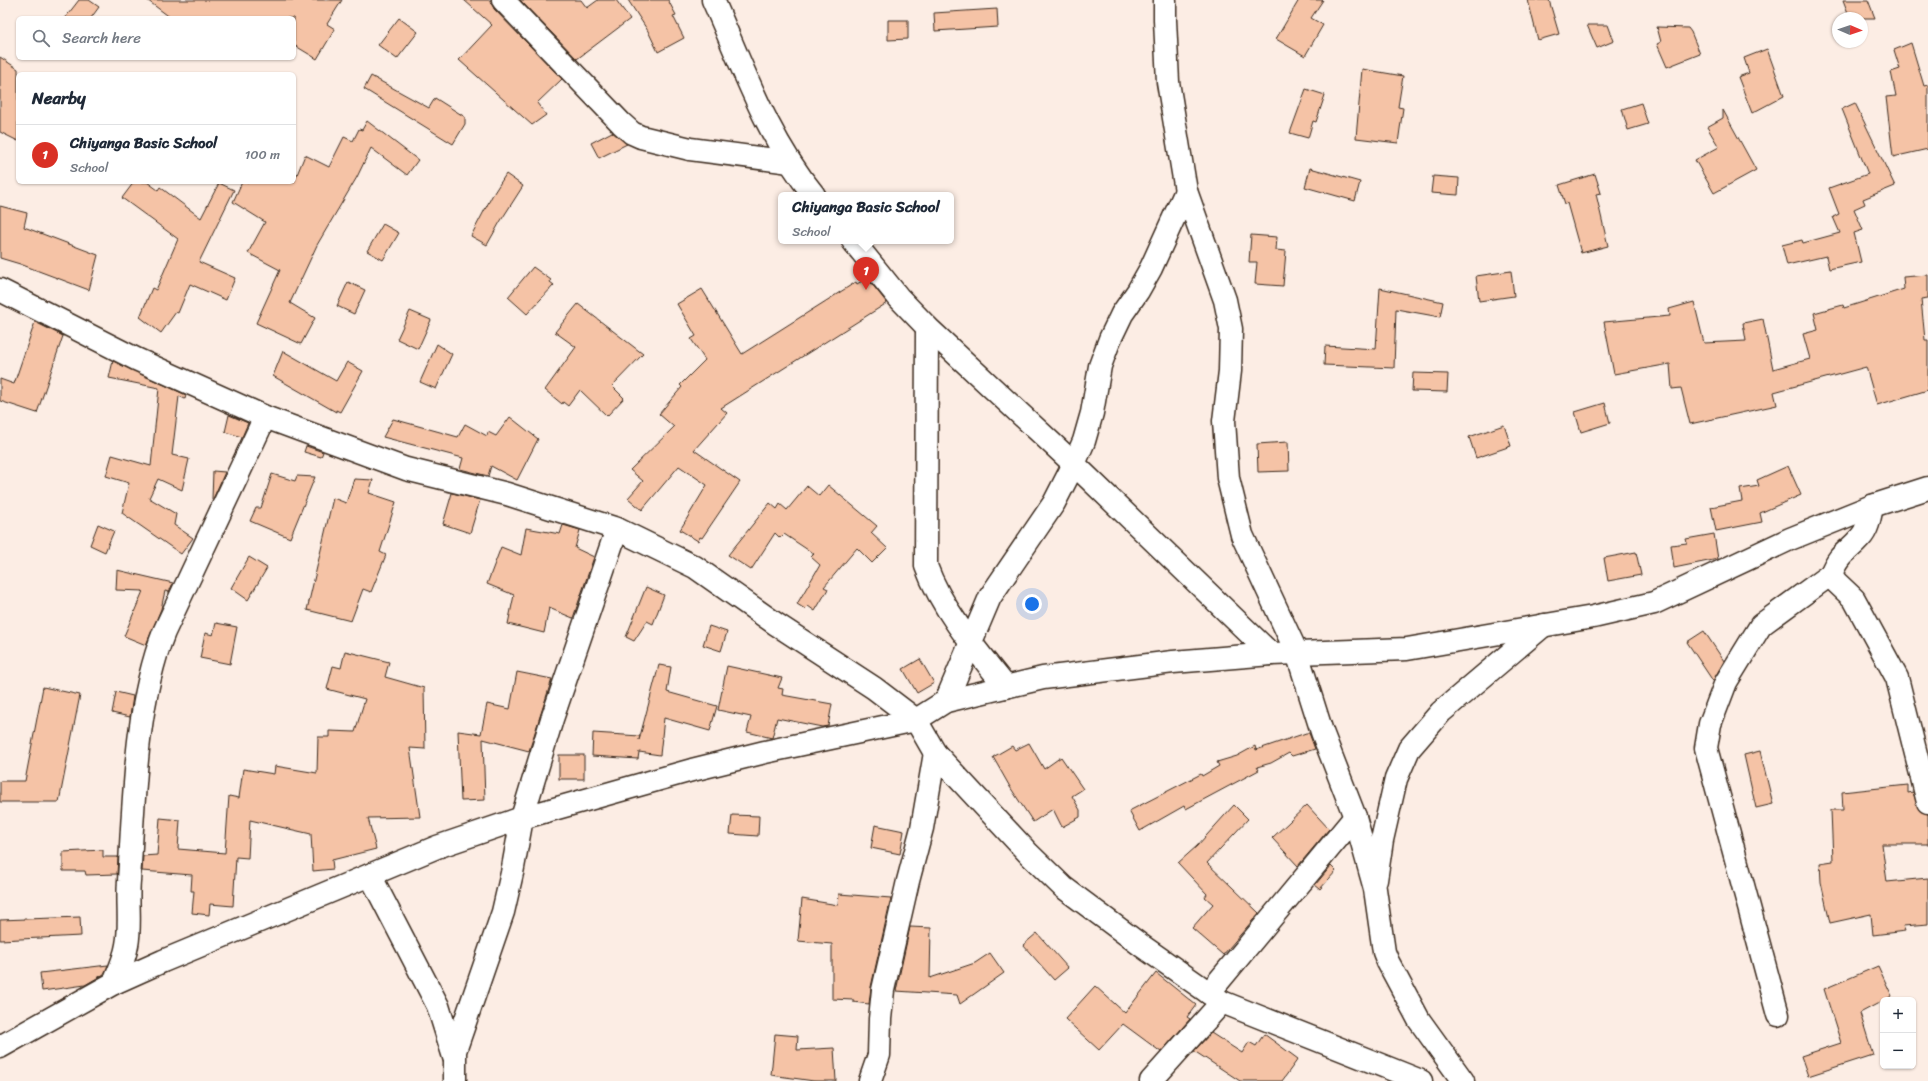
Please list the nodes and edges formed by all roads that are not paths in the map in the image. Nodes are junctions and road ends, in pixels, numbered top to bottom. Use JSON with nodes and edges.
{"nodes":[{"id":1,"x":503,"y":0,"type":"edge"},
{"id":2,"x":713,"y":0,"type":"edge"},
{"id":3,"x":1165,"y":0,"type":"edge"},
{"id":4,"x":790,"y":162,"type":"junction"},
{"id":5,"x":1186,"y":191,"type":"junction"},
{"id":6,"x":812,"y":192,"type":"edge"},
{"id":7,"x":855,"y":244,"type":"edge"},
{"id":8,"x":0,"y":290,"type":"edge"},
{"id":9,"x":927,"y":327,"type":"junction"},
{"id":10,"x":265,"y":417,"type":"junction"},
{"id":11,"x":1074,"y":464,"type":"junction"},
{"id":12,"x":1928,"y":488,"type":"edge"},
{"id":13,"x":1872,"y":506,"type":"junction"},
{"id":14,"x":617,"y":529,"type":"junction"},
{"id":15,"x":1831,"y":574,"type":"junction"},
{"id":16,"x":1545,"y":624,"type":"junction"},
{"id":17,"x":971,"y":643,"type":"junction"},
{"id":18,"x":1297,"y":653,"type":"junction"},
{"id":19,"x":1271,"y":654,"type":"junction"},
{"id":20,"x":1006,"y":687,"type":"junction"},
{"id":21,"x":946,"y":701,"type":"junction"},
{"id":22,"x":916,"y":720,"type":"junction"},
{"id":23,"x":935,"y":753,"type":"junction"},
{"id":24,"x":1928,"y":802,"type":"edge"},
{"id":25,"x":1355,"y":817,"type":"junction"},
{"id":26,"x":522,"y":818,"type":"junction"},
{"id":27,"x":370,"y":875,"type":"junction"},
{"id":28,"x":1375,"y":889,"type":"junction"},
{"id":29,"x":114,"y":983,"type":"junction"},
{"id":30,"x":1216,"y":998,"type":"junction"},
{"id":31,"x":1778,"y":1015,"type":"dead end"},
{"id":32,"x":0,"y":1047,"type":"edge"},
{"id":33,"x":454,"y":1058,"type":"junction"},
{"id":34,"x":455,"y":1081,"type":"edge"},
{"id":35,"x":870,"y":1081,"type":"edge"},
{"id":36,"x":1151,"y":1081,"type":"edge"},
{"id":37,"x":1421,"y":1081,"type":"edge"},
{"id":38,"x":1463,"y":1081,"type":"edge"}],
"edges":[{"from":1,"to":4,"type":"street"},
{"from":2,"to":4,"type":"street"},
{"from":3,"to":5,"type":"street"},
{"from":4,"to":6,"type":"street"},
{"from":5,"to":11,"type":"street"},
{"from":5,"to":18,"type":"street"},
{"from":7,"to":9,"type":"street"},
{"from":8,"to":10,"type":"street"},
{"from":9,"to":11,"type":"street"},
{"from":9,"to":17,"type":"street"},
{"from":10,"to":14,"type":"street"},
{"from":10,"to":29,"type":"street"},
{"from":11,"to":17,"type":"street"},
{"from":11,"to":19,"type":"street"},
{"from":12,"to":13,"type":"street"},
{"from":13,"to":15,"type":"street"},
{"from":13,"to":16,"type":"street"},
{"from":14,"to":22,"type":"street"},
{"from":14,"to":26,"type":"street"},
{"from":15,"to":24,"type":"street"},
{"from":15,"to":31,"type":"street"},
{"from":16,"to":18,"type":"street"},
{"from":16,"to":28,"type":"street"},
{"from":17,"to":20,"type":"street"},
{"from":17,"to":21,"type":"street"},
{"from":18,"to":19,"type":"street"},
{"from":18,"to":25,"type":"street"},
{"from":19,"to":20,"type":"street"},
{"from":20,"to":21,"type":"street"},
{"from":21,"to":22,"type":"street"},
{"from":22,"to":23,"type":"street"},
{"from":22,"to":26,"type":"street"},
{"from":23,"to":30,"type":"street"},
{"from":23,"to":35,"type":"street"},
{"from":25,"to":28,"type":"street"},
{"from":25,"to":30,"type":"street"},
{"from":26,"to":27,"type":"street"},
{"from":26,"to":33,"type":"street"},
{"from":27,"to":29,"type":"street"},
{"from":27,"to":33,"type":"street"},
{"from":28,"to":38,"type":"street"},
{"from":29,"to":32,"type":"street"},
{"from":30,"to":36,"type":"street"},
{"from":30,"to":37,"type":"street"},
{"from":33,"to":34,"type":"street"}]}
